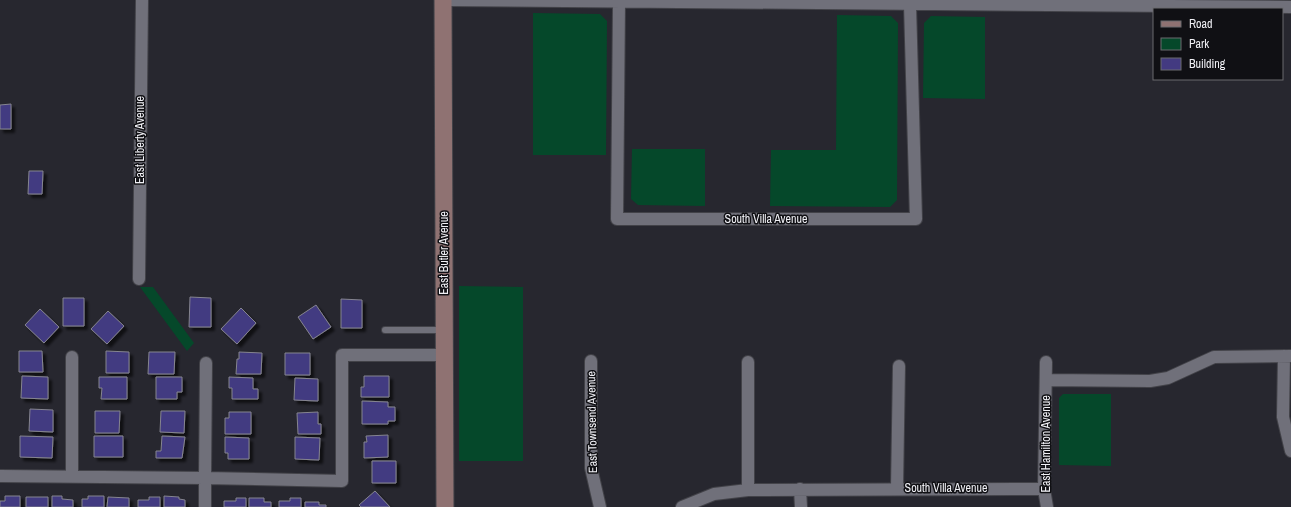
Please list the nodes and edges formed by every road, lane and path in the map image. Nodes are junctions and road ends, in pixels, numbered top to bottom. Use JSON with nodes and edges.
{"nodes":[{"id":1,"x":142,"y":0,"type":"edge"},
{"id":2,"x":444,"y":0,"type":"edge"},
{"id":3,"x":619,"y":2,"type":"junction"},
{"id":4,"x":749,"y":2,"type":"edge"},
{"id":5,"x":910,"y":4,"type":"junction"},
{"id":6,"x":1291,"y":7,"type":"edge"},
{"id":7,"x":139,"y":280,"type":"dead end"},
{"id":8,"x":385,"y":330,"type":"dead end"},
{"id":9,"x":445,"y":330,"type":"junction"},
{"id":10,"x":445,"y":355,"type":"junction"},
{"id":11,"x":1287,"y":356,"type":"edge"},
{"id":12,"x":72,"y":357,"type":"dead end"},
{"id":13,"x":591,"y":361,"type":"dead end"},
{"id":14,"x":748,"y":362,"type":"dead end"},
{"id":15,"x":1046,"y":362,"type":"dead end"},
{"id":16,"x":206,"y":363,"type":"dead end"},
{"id":17,"x":899,"y":366,"type":"dead end"},
{"id":18,"x":1046,"y":380,"type":"junction"},
{"id":19,"x":1291,"y":451,"type":"edge"},
{"id":20,"x":0,"y":476,"type":"edge"},
{"id":21,"x":72,"y":476,"type":"junction"},
{"id":22,"x":205,"y":478,"type":"junction"},
{"id":23,"x":898,"y":488,"type":"junction"},
{"id":24,"x":800,"y":489,"type":"junction"},
{"id":25,"x":1044,"y":489,"type":"junction"},
{"id":26,"x":748,"y":490,"type":"junction"},
{"id":27,"x":205,"y":507,"type":"edge"},
{"id":28,"x":444,"y":507,"type":"edge"},
{"id":29,"x":600,"y":507,"type":"edge"},
{"id":30,"x":682,"y":507,"type":"edge"},
{"id":31,"x":802,"y":507,"type":"edge"},
{"id":32,"x":1047,"y":507,"type":"edge"}],
"edges":[{"from":1,"to":7,"type":"street","name":"East Liberty Avenue"},
{"from":2,"to":3,"type":"street"},
{"from":2,"to":9,"type":"street","name":"East Butler Avenue"},
{"from":3,"to":4,"type":"street"},
{"from":3,"to":5,"type":"street","name":"South Villa Avenue"},
{"from":4,"to":5,"type":"street"},
{"from":5,"to":6,"type":"street"},
{"from":8,"to":9,"type":"lane"},
{"from":9,"to":10,"type":"street","name":"East Butler Avenue"},
{"from":10,"to":22,"type":"street"},
{"from":10,"to":28,"type":"street","name":"East Butler Avenue"},
{"from":11,"to":18,"type":"street"},
{"from":11,"to":19,"type":"street"},
{"from":12,"to":21,"type":"street"},
{"from":13,"to":29,"type":"street","name":"East Townsend Avenue"},
{"from":14,"to":26,"type":"street"},
{"from":15,"to":18,"type":"street","name":"East Hamilton Avenue"},
{"from":16,"to":22,"type":"street"},
{"from":17,"to":23,"type":"street"},
{"from":18,"to":25,"type":"street","name":"East Hamilton Avenue"},
{"from":20,"to":21,"type":"street"},
{"from":21,"to":22,"type":"street"},
{"from":22,"to":27,"type":"street"},
{"from":23,"to":24,"type":"street","name":"South Villa Avenue"},
{"from":23,"to":25,"type":"street","name":"South Villa Avenue"},
{"from":24,"to":26,"type":"street","name":"South Villa Avenue"},
{"from":24,"to":31,"type":"street"},
{"from":25,"to":32,"type":"street","name":"East Hamilton Avenue"},
{"from":26,"to":30,"type":"street","name":"South Villa Avenue"}]}
